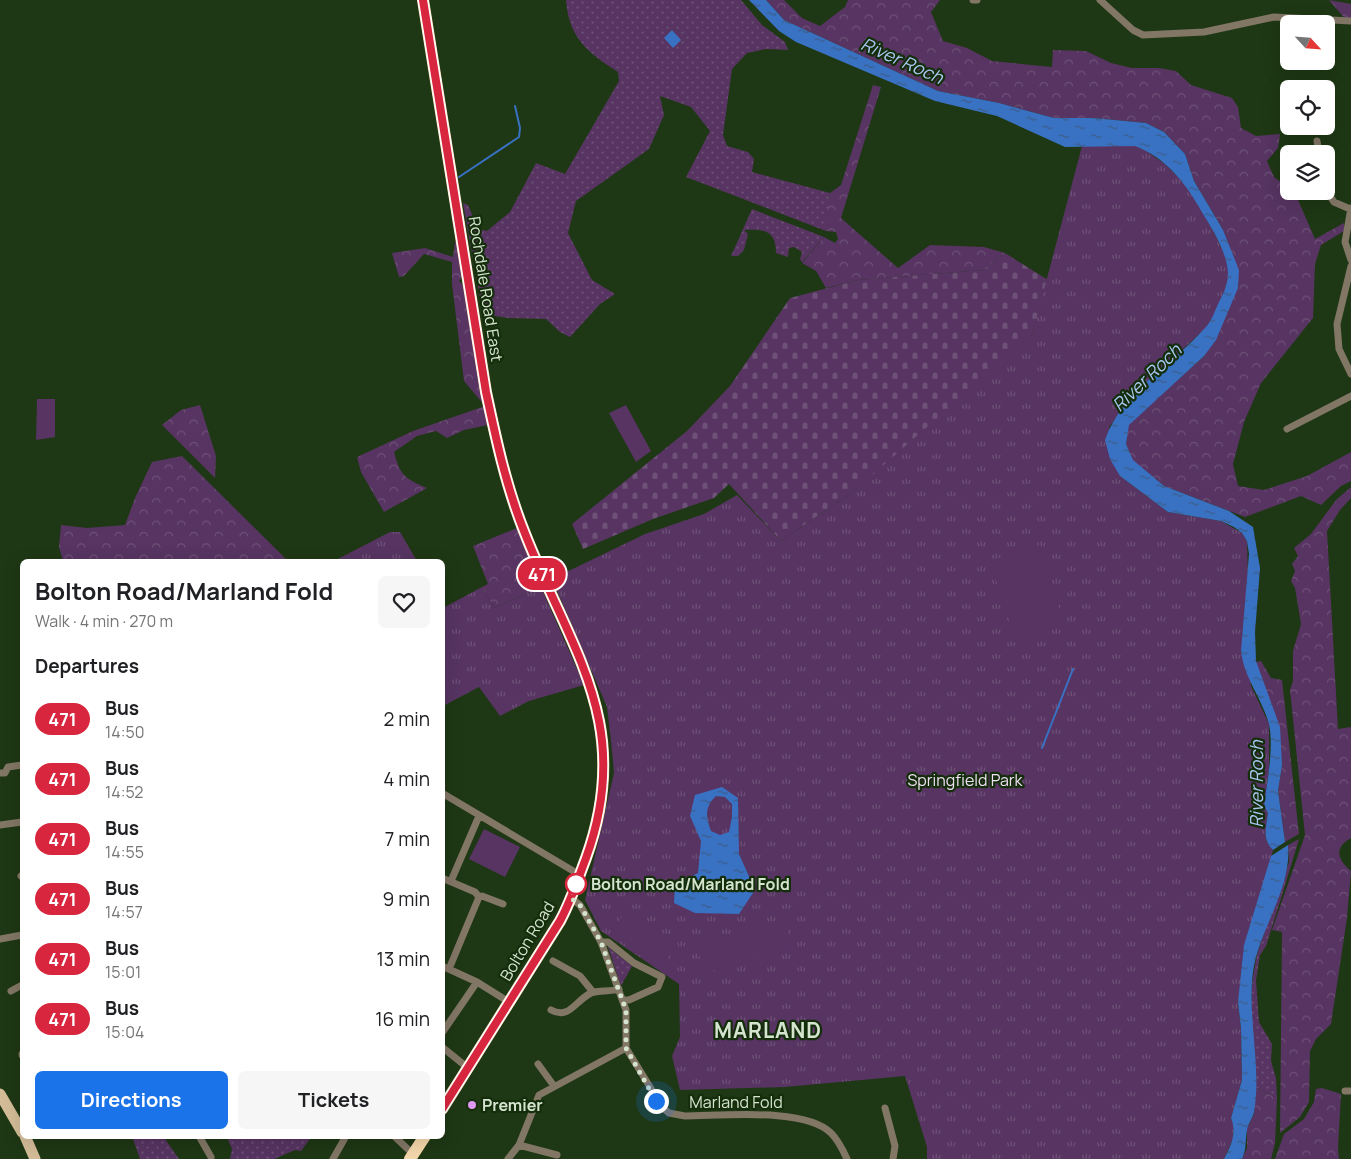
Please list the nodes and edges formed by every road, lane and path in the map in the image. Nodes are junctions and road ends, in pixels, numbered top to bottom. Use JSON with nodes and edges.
{"nodes":[{"id":1,"x":423,"y":0,"type":"edge"},
{"id":2,"x":1100,"y":0,"type":"edge"},
{"id":3,"x":1351,"y":21,"type":"edge"},
{"id":4,"x":1317,"y":141,"type":"dead end"},
{"id":5,"x":1318,"y":145,"type":"edge"},
{"id":6,"x":1333,"y":200,"type":"edge"},
{"id":7,"x":1350,"y":209,"type":"edge"},
{"id":8,"x":1351,"y":260,"type":"edge"},
{"id":9,"x":1351,"y":266,"type":"edge"},
{"id":10,"x":1350,"y":275,"type":"edge"},
{"id":11,"x":1351,"y":374,"type":"edge"},
{"id":12,"x":1351,"y":396,"type":"edge"},
{"id":13,"x":1287,"y":429,"type":"dead end"},
{"id":14,"x":543,"y":576,"type":"joint"},
{"id":15,"x":20,"y":765,"type":"edge"},
{"id":16,"x":0,"y":773,"type":"edge"},
{"id":17,"x":445,"y":795,"type":"edge"},
{"id":18,"x":479,"y":816,"type":"junction"},
{"id":19,"x":20,"y":822,"type":"edge"},
{"id":20,"x":0,"y":825,"type":"edge"},
{"id":21,"x":580,"y":875,"type":"junction"},
{"id":22,"x":445,"y":879,"type":"edge"},
{"id":23,"x":451,"y":881,"type":"junction"},
{"id":24,"x":479,"y":897,"type":"junction"},
{"id":25,"x":571,"y":898,"type":"junction"},
{"id":26,"x":503,"y":904,"type":"dead end"},
{"id":27,"x":20,"y":935,"type":"edge"},
{"id":28,"x":0,"y":939,"type":"edge"},
{"id":29,"x":601,"y":942,"type":"junction"},
{"id":30,"x":553,"y":961,"type":"dead end"},
{"id":31,"x":446,"y":967,"type":"edge"},
{"id":32,"x":477,"y":982,"type":"junction"},
{"id":33,"x":20,"y":985,"type":"edge"},
{"id":34,"x":12,"y":990,"type":"dead end"},
{"id":35,"x":619,"y":990,"type":"junction"},
{"id":36,"x":593,"y":992,"type":"junction"},
{"id":37,"x":623,"y":1000,"type":"junction"},
{"id":38,"x":509,"y":1002,"type":"junction"},
{"id":39,"x":554,"y":1014,"type":"dead end"},
{"id":40,"x":445,"y":1029,"type":"edge"},
{"id":41,"x":626,"y":1048,"type":"junction"},
{"id":42,"x":445,"y":1049,"type":"edge"},
{"id":43,"x":538,"y":1064,"type":"dead end"},
{"id":44,"x":468,"y":1068,"type":"junction"},
{"id":45,"x":554,"y":1086,"type":"junction"},
{"id":46,"x":0,"y":1094,"type":"edge"},
{"id":47,"x":445,"y":1104,"type":"edge"},
{"id":48,"x":885,"y":1108,"type":"dead end"},
{"id":49,"x":20,"y":1129,"type":"edge"},
{"id":50,"x":26,"y":1139,"type":"edge"},
{"id":51,"x":201,"y":1139,"type":"edge"},
{"id":52,"x":344,"y":1139,"type":"edge"},
{"id":53,"x":397,"y":1139,"type":"edge"},
{"id":54,"x":423,"y":1139,"type":"edge"},
{"id":55,"x":519,"y":1145,"type":"junction"},
{"id":56,"x":557,"y":1155,"type":"dead end"},
{"id":57,"x":412,"y":1156,"type":"edge"},
{"id":58,"x":211,"y":1157,"type":"dead end"},
{"id":59,"x":35,"y":1159,"type":"edge"},
{"id":60,"x":332,"y":1159,"type":"edge"},
{"id":61,"x":508,"y":1159,"type":"edge"},
{"id":62,"x":848,"y":1159,"type":"edge"},
{"id":63,"x":893,"y":1159,"type":"edge"}],
"edges":[{"from":1,"to":14,"type":"highway","name":"Rochdale Road East"},
{"from":2,"to":3,"type":"street"},
{"from":4,"to":5,"type":"street"},
{"from":6,"to":7,"type":"street"},
{"from":7,"to":8,"type":"street"},
{"from":9,"to":10,"type":"street"},
{"from":10,"to":11,"type":"street"},
{"from":12,"to":13,"type":"street"},
{"from":14,"to":21,"type":"highway","name":"Bolton Road"},
{"from":15,"to":16,"type":"street"},
{"from":17,"to":18,"type":"street"},
{"from":18,"to":21,"type":"street"},
{"from":18,"to":23,"type":"street"},
{"from":19,"to":20,"type":"street"},
{"from":21,"to":25,"type":"highway","name":"Bolton Road"},
{"from":22,"to":23,"type":"street"},
{"from":23,"to":24,"type":"street"},
{"from":24,"to":26,"type":"street"},
{"from":24,"to":31,"type":"street"},
{"from":25,"to":29,"type":"street","name":"Marland Fold"},
{"from":25,"to":38,"type":"highway","name":"Bolton Road"},
{"from":27,"to":28,"type":"street"},
{"from":29,"to":35,"type":"street","name":"Marland Fold"},
{"from":29,"to":37,"type":"street"},
{"from":30,"to":36,"type":"street"},
{"from":31,"to":32,"type":"street"},
{"from":32,"to":38,"type":"street"},
{"from":32,"to":40,"type":"street"},
{"from":33,"to":34,"type":"street"},
{"from":35,"to":36,"type":"street"},
{"from":35,"to":37,"type":"street","name":"Marland Fold"},
{"from":36,"to":39,"type":"street"},
{"from":37,"to":41,"type":"street","name":"Marland Fold"},
{"from":38,"to":44,"type":"highway","name":"Bolton Road"},
{"from":41,"to":45,"type":"street"},
{"from":41,"to":62,"type":"street","name":"Marland Fold"},
{"from":42,"to":44,"type":"street"},
{"from":43,"to":45,"type":"street"},
{"from":44,"to":47,"type":"highway","name":"Bolton Road"},
{"from":45,"to":55,"type":"street"},
{"from":46,"to":49,"type":"main road"},
{"from":48,"to":63,"type":"street"},
{"from":50,"to":59,"type":"main road"},
{"from":51,"to":58,"type":"street"},
{"from":52,"to":60,"type":"street"},
{"from":53,"to":57,"type":"street"},
{"from":54,"to":57,"type":"highway"},
{"from":55,"to":56,"type":"street"},
{"from":55,"to":61,"type":"street"}]}
